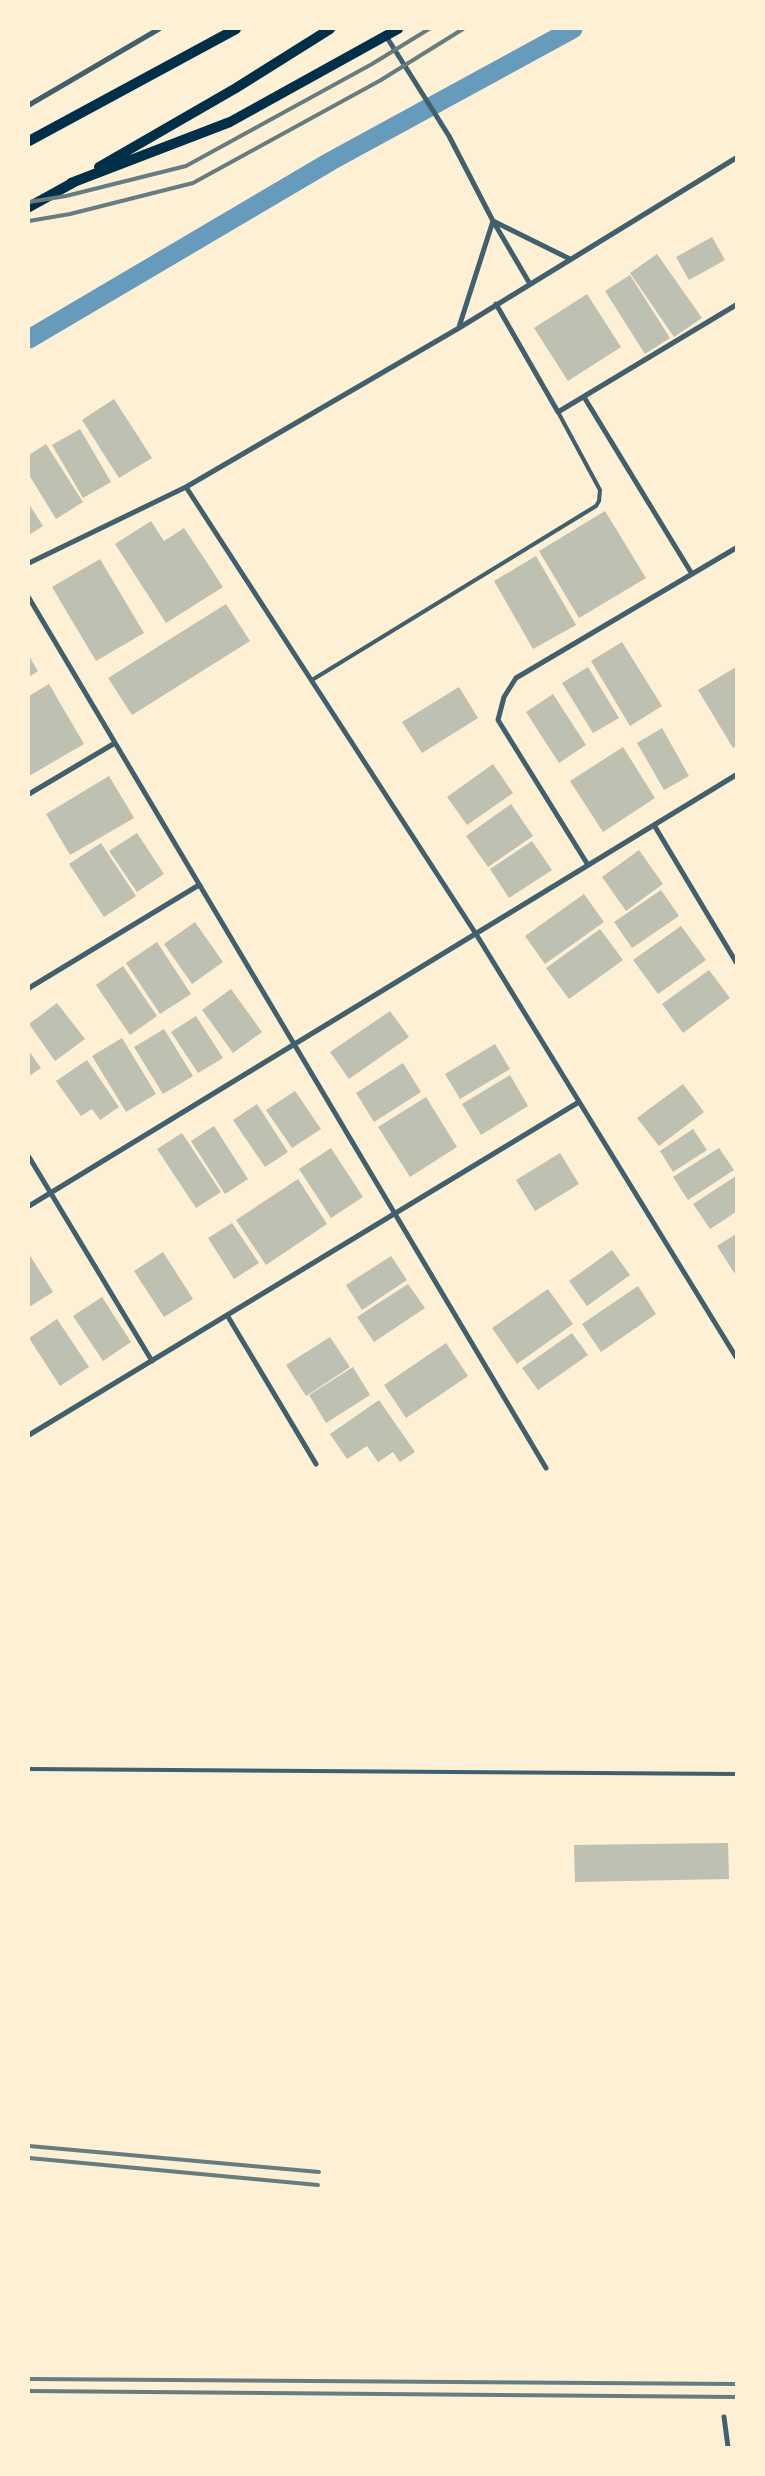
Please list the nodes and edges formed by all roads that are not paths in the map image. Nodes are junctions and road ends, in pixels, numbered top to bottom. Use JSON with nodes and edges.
{"nodes":[{"id":1,"x":159,"y":29,"type":"edge"},
{"id":2,"x":236,"y":29,"type":"edge"},
{"id":3,"x":330,"y":29,"type":"edge"},
{"id":4,"x":398,"y":29,"type":"edge"},
{"id":5,"x":385,"y":36,"type":"junction"},
{"id":6,"x":29,"y":105,"type":"edge"},
{"id":7,"x":29,"y":141,"type":"edge"},
{"id":8,"x":736,"y":158,"type":"edge"},
{"id":9,"x":71,"y":184,"type":"junction"},
{"id":10,"x":29,"y":207,"type":"edge"},
{"id":11,"x":493,"y":221,"type":"junction"},
{"id":12,"x":570,"y":260,"type":"junction"},
{"id":13,"x":530,"y":284,"type":"junction"},
{"id":14,"x":496,"y":304,"type":"junction"},
{"id":15,"x":736,"y":305,"type":"edge"},
{"id":16,"x":459,"y":328,"type":"junction"},
{"id":17,"x":584,"y":397,"type":"junction"},
{"id":18,"x":558,"y":412,"type":"junction"},
{"id":19,"x":186,"y":487,"type":"junction"},
{"id":20,"x":736,"y":548,"type":"edge"},
{"id":21,"x":29,"y":563,"type":"edge"},
{"id":22,"x":692,"y":574,"type":"junction"},
{"id":23,"x":29,"y":598,"type":"edge"},
{"id":24,"x":312,"y":680,"type":"junction"},
{"id":25,"x":115,"y":743,"type":"junction"},
{"id":26,"x":736,"y":775,"type":"edge"},
{"id":27,"x":29,"y":794,"type":"edge"},
{"id":28,"x":654,"y":825,"type":"junction"},
{"id":29,"x":588,"y":865,"type":"junction"},
{"id":30,"x":199,"y":885,"type":"junction"},
{"id":31,"x":476,"y":934,"type":"junction"},
{"id":32,"x":736,"y":962,"type":"edge"},
{"id":33,"x":29,"y":988,"type":"edge"},
{"id":34,"x":294,"y":1044,"type":"junction"},
{"id":35,"x":580,"y":1102,"type":"junction"},
{"id":36,"x":29,"y":1157,"type":"edge"},
{"id":37,"x":50,"y":1193,"type":"junction"},
{"id":38,"x":29,"y":1206,"type":"edge"},
{"id":39,"x":395,"y":1214,"type":"junction"},
{"id":40,"x":227,"y":1315,"type":"junction"},
{"id":41,"x":736,"y":1357,"type":"edge"},
{"id":42,"x":152,"y":1361,"type":"junction"},
{"id":43,"x":29,"y":1435,"type":"edge"},
{"id":44,"x":316,"y":1464,"type":"dead end"},
{"id":45,"x":546,"y":1468,"type":"dead end"},
{"id":46,"x":29,"y":1769,"type":"edge"},
{"id":47,"x":736,"y":1774,"type":"edge"},
{"id":48,"x":724,"y":2417,"type":"dead end"},
{"id":49,"x":728,"y":2447,"type":"edge"}],
"edges":[{"from":1,"to":6,"type":"street"},
{"from":2,"to":7,"type":"main road"},
{"from":3,"to":9,"type":"main road"},
{"from":4,"to":5,"type":"main road"},
{"from":5,"to":9,"type":"main road"},
{"from":5,"to":11,"type":"street"},
{"from":8,"to":12,"type":"street"},
{"from":9,"to":10,"type":"main road"},
{"from":11,"to":12,"type":"street"},
{"from":11,"to":13,"type":"street"},
{"from":11,"to":16,"type":"street"},
{"from":12,"to":13,"type":"street"},
{"from":13,"to":14,"type":"street"},
{"from":14,"to":16,"type":"street"},
{"from":14,"to":18,"type":"street"},
{"from":15,"to":17,"type":"street"},
{"from":16,"to":19,"type":"street"},
{"from":17,"to":18,"type":"street"},
{"from":17,"to":22,"type":"street"},
{"from":18,"to":24,"type":"lane"},
{"from":19,"to":21,"type":"street"},
{"from":19,"to":24,"type":"street"},
{"from":20,"to":22,"type":"street"},
{"from":22,"to":29,"type":"street"},
{"from":23,"to":25,"type":"street"},
{"from":24,"to":31,"type":"street"},
{"from":25,"to":27,"type":"street"},
{"from":25,"to":30,"type":"street"},
{"from":26,"to":28,"type":"street"},
{"from":28,"to":29,"type":"street"},
{"from":28,"to":32,"type":"street"},
{"from":29,"to":31,"type":"street"},
{"from":30,"to":33,"type":"street"},
{"from":30,"to":34,"type":"street"},
{"from":31,"to":34,"type":"street"},
{"from":31,"to":35,"type":"street"},
{"from":34,"to":37,"type":"street"},
{"from":34,"to":39,"type":"street"},
{"from":35,"to":39,"type":"street"},
{"from":35,"to":41,"type":"street"},
{"from":36,"to":37,"type":"street"},
{"from":37,"to":38,"type":"street"},
{"from":37,"to":42,"type":"street"},
{"from":39,"to":40,"type":"street"},
{"from":39,"to":45,"type":"street"},
{"from":40,"to":42,"type":"street"},
{"from":40,"to":44,"type":"street"},
{"from":42,"to":43,"type":"street"},
{"from":46,"to":47,"type":"lane"},
{"from":48,"to":49,"type":"street"}]}
